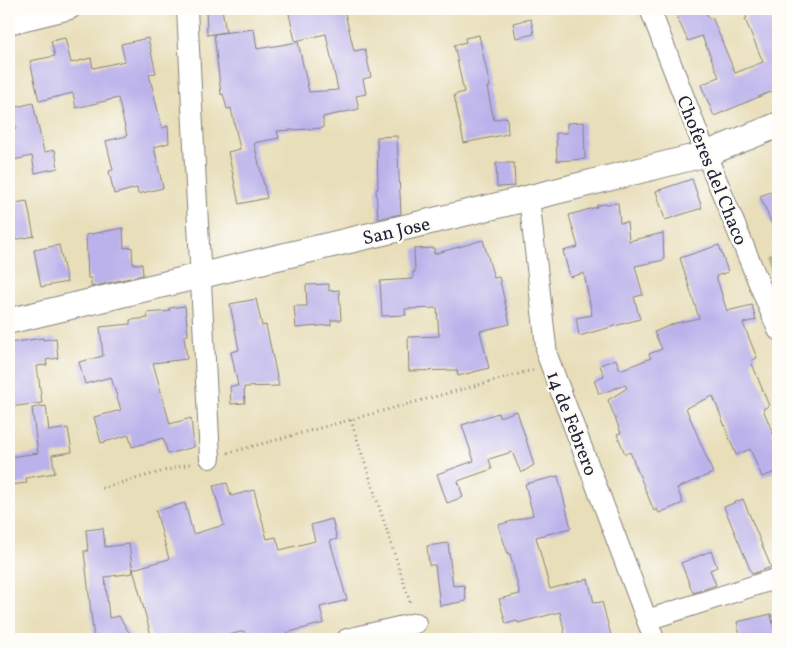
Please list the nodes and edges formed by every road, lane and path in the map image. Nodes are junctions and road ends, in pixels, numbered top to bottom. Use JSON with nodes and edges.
{"nodes":[{"id":1,"x":70,"y":9,"type":"edge"},
{"id":2,"x":187,"y":9,"type":"edge"},
{"id":3,"x":650,"y":9,"type":"edge"},
{"id":4,"x":9,"y":24,"type":"edge"},
{"id":5,"x":778,"y":125,"type":"edge"},
{"id":6,"x":706,"y":154,"type":"junction"},
{"id":7,"x":529,"y":198,"type":"junction"},
{"id":8,"x":202,"y":275,"type":"junction"},
{"id":9,"x":9,"y":321,"type":"edge"},
{"id":10,"x":778,"y":330,"type":"edge"},
{"id":11,"x":550,"y":365,"type":"junction"},
{"id":12,"x":351,"y":420,"type":"junction"},
{"id":13,"x":210,"y":458,"type":"junction"},
{"id":14,"x":102,"y":488,"type":"dead end"},
{"id":15,"x":778,"y":578,"type":"edge"},
{"id":16,"x":647,"y":620,"type":"junction"},
{"id":17,"x":416,"y":623,"type":"joint"},
{"id":18,"x":347,"y":639,"type":"edge"},
{"id":19,"x":654,"y":639,"type":"edge"}],
"edges":[{"from":1,"to":4,"type":"street"},
{"from":2,"to":8,"type":"street"},
{"from":3,"to":6,"type":"street","name":"Choferes del Chaco"},
{"from":5,"to":6,"type":"street","name":"San Jose"},
{"from":6,"to":7,"type":"street","name":"San Jose"},
{"from":6,"to":10,"type":"street","name":"Choferes del Chaco"},
{"from":7,"to":8,"type":"street","name":"San Jose"},
{"from":7,"to":11,"type":"street","name":"14 de Febrero"},
{"from":8,"to":9,"type":"street","name":"San Jose"},
{"from":8,"to":13,"type":"street"},
{"from":11,"to":12,"type":"path"},
{"from":11,"to":16,"type":"street","name":"14 de Febrero"},
{"from":12,"to":13,"type":"path"},
{"from":12,"to":17,"type":"path"},
{"from":13,"to":14,"type":"path"},
{"from":15,"to":16,"type":"street"},
{"from":16,"to":19,"type":"street","name":"14 de Febrero"},
{"from":17,"to":18,"type":"street"}]}
